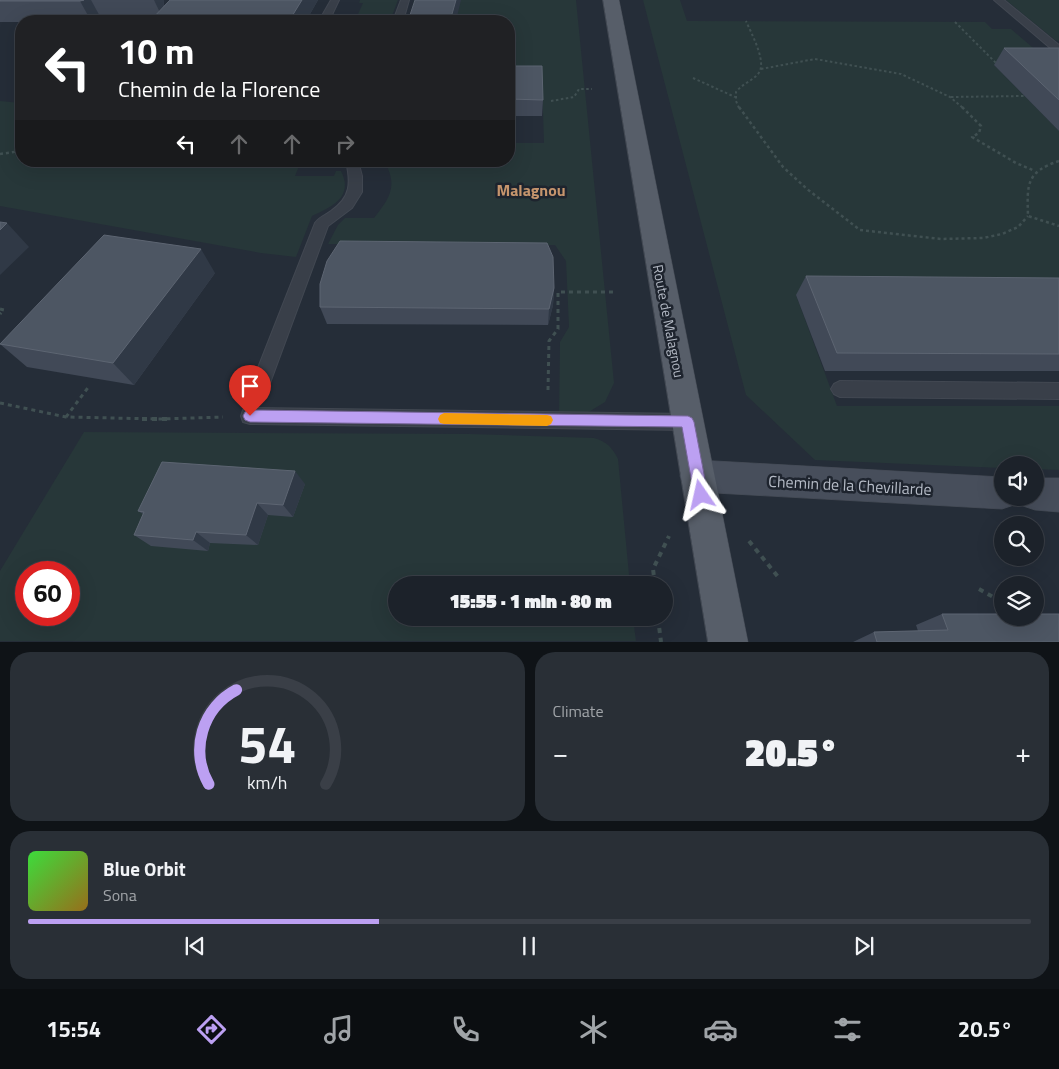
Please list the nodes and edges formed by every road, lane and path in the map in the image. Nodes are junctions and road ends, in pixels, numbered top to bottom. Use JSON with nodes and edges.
{"nodes":[{"id":1,"x":335,"y":0,"type":"edge"},
{"id":2,"x":405,"y":0,"type":"edge"},
{"id":3,"x":611,"y":0,"type":"edge"},
{"id":4,"x":998,"y":0,"type":"edge"},
{"id":5,"x":327,"y":15,"type":"edge"},
{"id":6,"x":400,"y":15,"type":"edge"},
{"id":7,"x":746,"y":21,"type":"dead end"},
{"id":8,"x":955,"y":22,"type":"dead end"},
{"id":9,"x":1059,"y":50,"type":"edge"},
{"id":10,"x":998,"y":65,"type":"dead end"},
{"id":11,"x":775,"y":66,"type":"junction"},
{"id":12,"x":761,"y":69,"type":"junction"},
{"id":13,"x":782,"y":69,"type":"dead end"},
{"id":14,"x":693,"y":78,"type":"dead end"},
{"id":15,"x":592,"y":89,"type":"dead end"},
{"id":16,"x":1024,"y":96,"type":"dead end"},
{"id":17,"x":736,"y":97,"type":"junction"},
{"id":18,"x":950,"y":97,"type":"junction"},
{"id":19,"x":551,"y":101,"type":"dead end"},
{"id":20,"x":14,"y":151,"type":"edge"},
{"id":21,"x":0,"y":154,"type":"edge"},
{"id":22,"x":1059,"y":161,"type":"edge"},
{"id":23,"x":354,"y":167,"type":"edge"},
{"id":24,"x":1035,"y":171,"type":"junction"},
{"id":25,"x":1028,"y":216,"type":"junction"},
{"id":26,"x":1059,"y":226,"type":"edge"},
{"id":27,"x":615,"y":292,"type":"dead end"},
{"id":28,"x":0,"y":309,"type":"edge"},
{"id":29,"x":0,"y":314,"type":"edge"},
{"id":30,"x":261,"y":383,"type":"dead end"},
{"id":31,"x":90,"y":385,"type":"dead end"},
{"id":32,"x":840,"y":389,"type":"dead end"},
{"id":33,"x":548,"y":390,"type":"dead end"},
{"id":34,"x":1059,"y":391,"type":"edge"},
{"id":35,"x":0,"y":403,"type":"edge"},
{"id":36,"x":250,"y":416,"type":"joint"},
{"id":37,"x":66,"y":417,"type":"junction"},
{"id":38,"x":688,"y":422,"type":"junction"},
{"id":39,"x":697,"y":476,"type":"junction"},
{"id":40,"x":994,"y":493,"type":"edge"},
{"id":41,"x":1044,"y":494,"type":"edge"},
{"id":42,"x":1059,"y":495,"type":"edge"},
{"id":43,"x":979,"y":589,"type":"dead end"},
{"id":44,"x":994,"y":597,"type":"edge"},
{"id":45,"x":659,"y":626,"type":"edge"},
{"id":46,"x":661,"y":642,"type":"edge"},
{"id":47,"x":728,"y":642,"type":"edge"}],
"edges":[{"from":1,"to":5,"type":"lane"},
{"from":2,"to":6,"type":"lane"},
{"from":3,"to":38,"type":"main road","name":"Route de Malagnou"},
{"from":4,"to":9,"type":"lane"},
{"from":7,"to":12,"type":"path"},
{"from":8,"to":10,"type":"path"},
{"from":11,"to":12,"type":"path"},
{"from":11,"to":13,"type":"path"},
{"from":11,"to":18,"type":"path"},
{"from":12,"to":17,"type":"path"},
{"from":14,"to":17,"type":"path"},
{"from":15,"to":19,"type":"path"},
{"from":16,"to":18,"type":"path"},
{"from":17,"to":25,"type":"path"},
{"from":18,"to":24,"type":"path"},
{"from":20,"to":21,"type":"path"},
{"from":22,"to":24,"type":"path"},
{"from":23,"to":30,"type":"lane"},
{"from":24,"to":25,"type":"path"},
{"from":25,"to":26,"type":"path"},
{"from":27,"to":33,"type":"path"},
{"from":28,"to":29,"type":"path"},
{"from":31,"to":37,"type":"path"},
{"from":32,"to":34,"type":"lane"},
{"from":35,"to":37,"type":"path"},
{"from":36,"to":37,"type":"path"},
{"from":36,"to":38,"type":"lane"},
{"from":38,"to":39,"type":"main road","name":"Route de Malagnou"},
{"from":39,"to":40,"type":"street","name":"Chemin de la Chevillarde"},
{"from":39,"to":47,"type":"main road","name":"Route de Malagnou"},
{"from":41,"to":42,"type":"street"},
{"from":43,"to":44,"type":"path"},
{"from":45,"to":46,"type":"path"}]}
